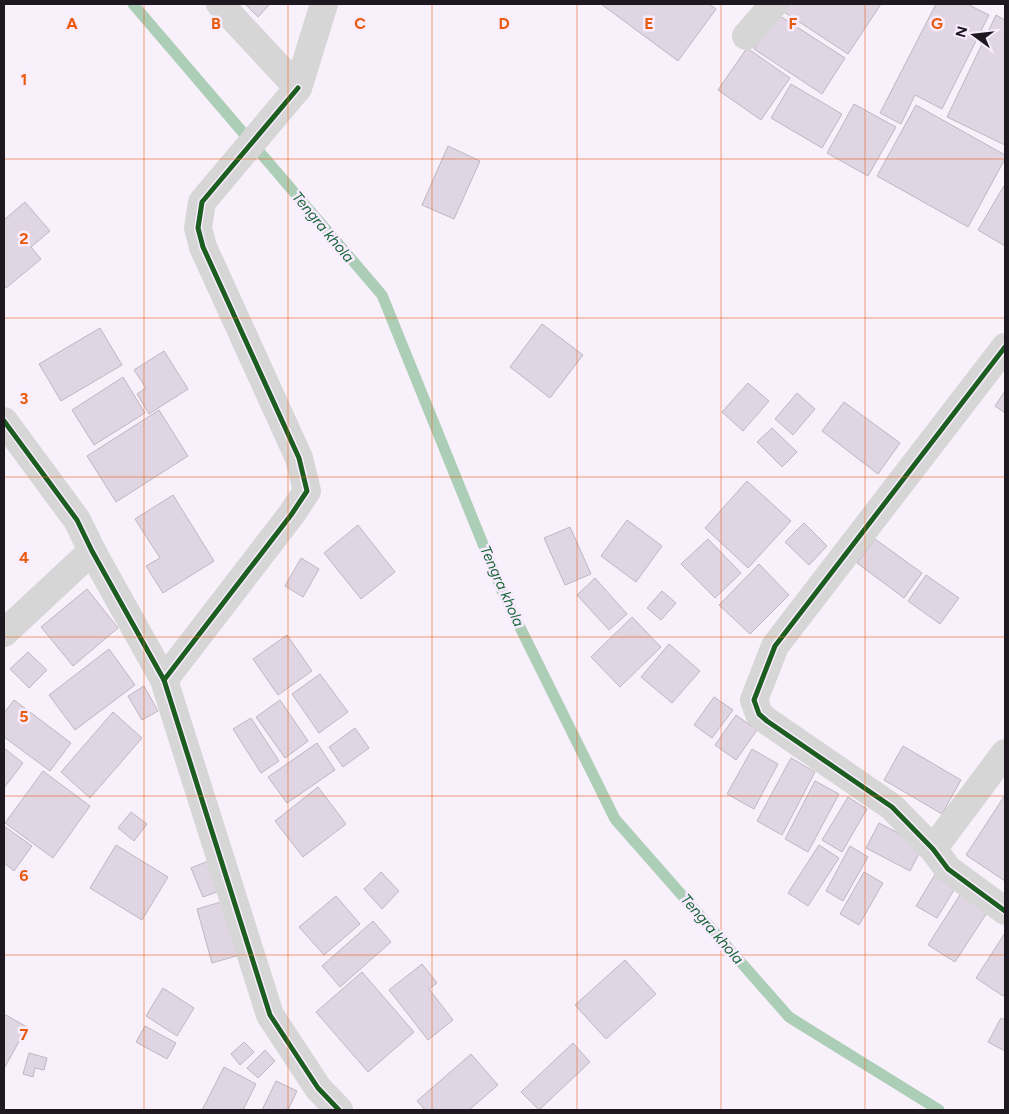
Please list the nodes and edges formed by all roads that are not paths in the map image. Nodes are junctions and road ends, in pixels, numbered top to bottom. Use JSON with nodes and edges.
{"nodes":[{"id":1,"x":220,"y":4,"type":"edge"},
{"id":2,"x":324,"y":4,"type":"edge"},
{"id":3,"x":774,"y":4,"type":"edge"},
{"id":4,"x":746,"y":36,"type":"dead end"},
{"id":5,"x":298,"y":88,"type":"junction"},
{"id":6,"x":1005,"y":347,"type":"edge"},
{"id":7,"x":4,"y":421,"type":"edge"},
{"id":8,"x":92,"y":551,"type":"junction"},
{"id":9,"x":4,"y":633,"type":"edge"},
{"id":10,"x":164,"y":680,"type":"junction"},
{"id":11,"x":1005,"y":753,"type":"edge"},
{"id":12,"x":933,"y":849,"type":"junction"},
{"id":13,"x":1005,"y":911,"type":"edge"},
{"id":14,"x":339,"y":1110,"type":"edge"}],
"edges":[{"from":1,"to":5,"type":"street"},
{"from":2,"to":5,"type":"street"},
{"from":3,"to":4,"type":"street"},
{"from":5,"to":10,"type":"street"},
{"from":6,"to":12,"type":"street"},
{"from":7,"to":8,"type":"street"},
{"from":8,"to":9,"type":"street"},
{"from":8,"to":10,"type":"street"},
{"from":10,"to":14,"type":"street"},
{"from":11,"to":12,"type":"street"},
{"from":12,"to":13,"type":"street"}]}
